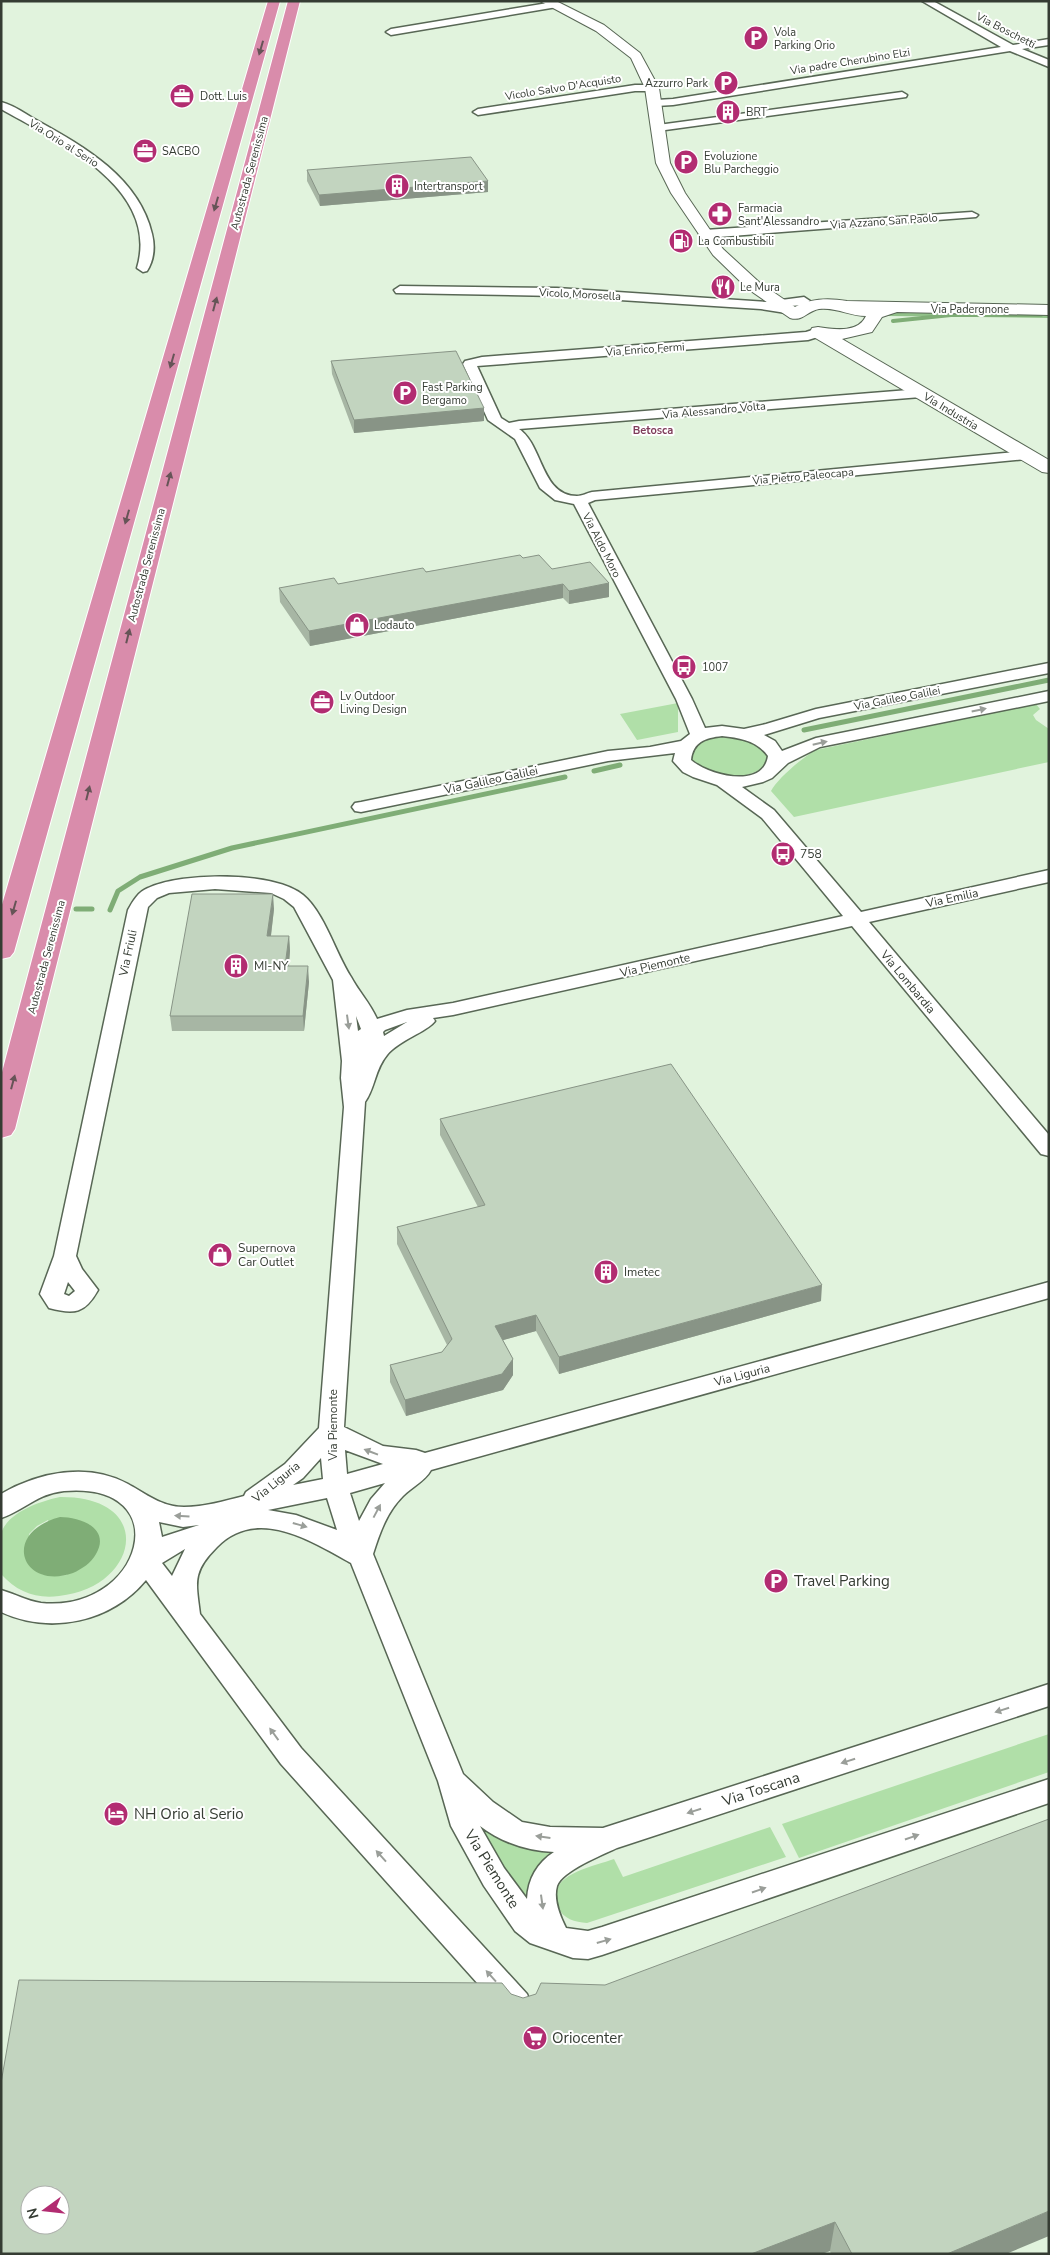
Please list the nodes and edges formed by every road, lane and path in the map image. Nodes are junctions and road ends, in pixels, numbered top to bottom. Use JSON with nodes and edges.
{"nodes":[{"id":1,"x":274,"y":1,"type":"edge"},
{"id":2,"x":294,"y":1,"type":"edge"},
{"id":3,"x":926,"y":1,"type":"edge"},
{"id":4,"x":550,"y":3,"type":"edge"},
{"id":5,"x":391,"y":32,"type":"dead end"},
{"id":6,"x":1049,"y":42,"type":"edge"},
{"id":7,"x":1011,"y":48,"type":"junction"},
{"id":8,"x":1049,"y":64,"type":"edge"},
{"id":9,"x":652,"y":88,"type":"junction"},
{"id":10,"x":902,"y":95,"type":"dead end"},
{"id":11,"x":656,"y":102,"type":"junction"},
{"id":12,"x":1,"y":105,"type":"edge"},
{"id":13,"x":478,"y":112,"type":"dead end"},
{"id":14,"x":658,"y":128,"type":"junction"},
{"id":15,"x":972,"y":215,"type":"dead end"},
{"id":16,"x":705,"y":234,"type":"junction"},
{"id":17,"x":143,"y":268,"type":"dead end"},
{"id":18,"x":400,"y":290,"type":"dead end"},
{"id":19,"x":762,"y":296,"type":"junction"},
{"id":20,"x":848,"y":306,"type":"junction"},
{"id":21,"x":791,"y":307,"type":"junction"},
{"id":22,"x":891,"y":309,"type":"junction"},
{"id":23,"x":1049,"y":310,"type":"edge"},
{"id":24,"x":872,"y":320,"type":"junction"},
{"id":25,"x":819,"y":332,"type":"junction"},
{"id":26,"x":852,"y":333,"type":"junction"},
{"id":27,"x":854,"y":353,"type":"junction"},
{"id":28,"x":470,"y":364,"type":"joint"},
{"id":29,"x":921,"y":393,"type":"junction"},
{"id":30,"x":508,"y":428,"type":"junction"},
{"id":31,"x":1027,"y":455,"type":"junction"},
{"id":32,"x":1049,"y":468,"type":"edge"},
{"id":33,"x":580,"y":502,"type":"junction"},
{"id":34,"x":1049,"y":668,"type":"edge"},
{"id":35,"x":1049,"y":696,"type":"edge"},
{"id":36,"x":684,"y":699,"type":"junction"},
{"id":37,"x":738,"y":732,"type":"junction"},
{"id":38,"x":693,"y":740,"type":"junction"},
{"id":39,"x":650,"y":752,"type":"junction"},
{"id":40,"x":688,"y":768,"type":"junction"},
{"id":41,"x":771,"y":768,"type":"junction"},
{"id":42,"x":723,"y":781,"type":"junction"},
{"id":43,"x":361,"y":807,"type":"dead end"},
{"id":44,"x":768,"y":814,"type":"junction"},
{"id":45,"x":1049,"y":876,"type":"edge"},
{"id":46,"x":856,"y":920,"type":"junction"},
{"id":47,"x":1,"y":952,"type":"edge"},
{"id":48,"x":342,"y":980,"type":"junction"},
{"id":49,"x":454,"y":1010,"type":"junction"},
{"id":50,"x":372,"y":1030,"type":"junction"},
{"id":51,"x":376,"y":1053,"type":"junction"},
{"id":52,"x":351,"y":1063,"type":"junction"},
{"id":53,"x":355,"y":1107,"type":"junction"},
{"id":54,"x":1,"y":1130,"type":"edge"},
{"id":55,"x":1049,"y":1149,"type":"edge"},
{"id":56,"x":65,"y":1256,"type":"dead end"},
{"id":57,"x":1049,"y":1290,"type":"edge"},
{"id":58,"x":331,"y":1431,"type":"junction"},
{"id":59,"x":436,"y":1459,"type":"junction"},
{"id":60,"x":336,"y":1487,"type":"junction"},
{"id":61,"x":132,"y":1500,"type":"junction"},
{"id":62,"x":1,"y":1508,"type":"edge"},
{"id":63,"x":250,"y":1512,"type":"junction"},
{"id":64,"x":222,"y":1527,"type":"junction"},
{"id":65,"x":359,"y":1556,"type":"junction"},
{"id":66,"x":145,"y":1560,"type":"junction"},
{"id":67,"x":1,"y":1600,"type":"edge"},
{"id":68,"x":187,"y":1616,"type":"junction"},
{"id":69,"x":1049,"y":1695,"type":"edge"},
{"id":70,"x":452,"y":1780,"type":"junction"},
{"id":71,"x":1049,"y":1791,"type":"edge"},
{"id":72,"x":609,"y":1838,"type":"junction"},
{"id":73,"x":557,"y":1940,"type":"junction"},
{"id":74,"x":524,"y":2012,"type":"edge"}],
"edges":[{"from":1,"to":47,"type":"highway","name":"Autostrada Serenissima","one_way":true},
{"from":54,"to":2,"type":"highway","name":"Autostrada Serenissima","one_way":true},
{"from":3,"to":7,"type":"street","name":"Via Boschetti"},
{"from":4,"to":5,"type":"street"},
{"from":4,"to":9,"type":"street"},
{"from":6,"to":7,"type":"street","name":"Via padre Cherubino Elzi"},
{"from":7,"to":8,"type":"street","name":"Via Boschetti"},
{"from":7,"to":11,"type":"street","name":"Via padre Cherubino Elzi"},
{"from":9,"to":11,"type":"street"},
{"from":9,"to":13,"type":"street","name":"Vicolo Salvo D'Acquisto"},
{"from":10,"to":14,"type":"street"},
{"from":11,"to":14,"type":"street"},
{"from":12,"to":17,"type":"street","name":"Via Orio al Serio"},
{"from":14,"to":16,"type":"street"},
{"from":15,"to":16,"type":"street","name":"Via Azzano San Paolo"},
{"from":16,"to":19,"type":"street"},
{"from":18,"to":19,"type":"street","name":"Vicolo Morosella"},
{"from":19,"to":21,"type":"street"},
{"from":19,"to":21,"type":"street"},
{"from":20,"to":21,"type":"street","name":"Via Padergnone"},
{"from":20,"to":22,"type":"street","name":"Via Padergnone"},
{"from":20,"to":24,"type":"street"},
{"from":21,"to":25,"type":"street","name":"Via Industria"},
{"from":22,"to":23,"type":"street","name":"Via Padergnone"},
{"from":22,"to":24,"type":"street"},
{"from":24,"to":26,"type":"street"},
{"from":25,"to":26,"type":"street"},
{"from":25,"to":27,"type":"street","name":"Via Industria"},
{"from":25,"to":28,"type":"street","name":"Via Enrico Fermi"},
{"from":26,"to":27,"type":"street"},
{"from":27,"to":29,"type":"street","name":"Via Industria"},
{"from":28,"to":30,"type":"street","name":"Via Aldo Moro"},
{"from":29,"to":30,"type":"street","name":"Via Alessandro Volta"},
{"from":29,"to":31,"type":"street","name":"Via Industria"},
{"from":30,"to":33,"type":"street","name":"Via Aldo Moro"},
{"from":31,"to":32,"type":"street","name":"Via Industria"},
{"from":31,"to":33,"type":"street","name":"Via Pietro Paleocapa"},
{"from":33,"to":36,"type":"street","name":"Via Aldo Moro"},
{"from":34,"to":37,"type":"street","name":"Via Galileo Galilei"},
{"from":41,"to":35,"type":"street","one_way":true},
{"from":36,"to":37,"type":"street","name":"Via Aldo Moro"},
{"from":36,"to":38,"type":"street","name":"Via Aldo Moro"},
{"from":37,"to":38,"type":"street","name":"Via Galileo Galilei"},
{"from":37,"to":41,"type":"street","name":"Via Aldo Moro"},
{"from":38,"to":39,"type":"street","name":"Via Galileo Galilei"},
{"from":38,"to":40,"type":"street"},
{"from":39,"to":40,"type":"street","name":"Via Galileo Galilei"},
{"from":39,"to":43,"type":"street","name":"Via Galileo Galilei"},
{"from":40,"to":42,"type":"street","name":"Via Galileo Galilei"},
{"from":41,"to":42,"type":"street"},
{"from":41,"to":44,"type":"street","name":"Via Lombardia"},
{"from":42,"to":44,"type":"street","name":"Via Lombardia"},
{"from":44,"to":46,"type":"street","name":"Via Lombardia"},
{"from":45,"to":46,"type":"street","name":"Via Emilia"},
{"from":46,"to":49,"type":"street","name":"Via Piemonte"},
{"from":46,"to":55,"type":"street","name":"Via Lombardia"},
{"from":48,"to":50,"type":"street","name":"Via Friuli"},
{"from":48,"to":52,"type":"street","name":"Via Friuli","one_way":true},
{"from":48,"to":56,"type":"street","name":"Via Friuli"},
{"from":49,"to":50,"type":"street","name":"Via Piemonte"},
{"from":49,"to":51,"type":"street","name":"Via Piemonte"},
{"from":50,"to":51,"type":"street","name":"Via Friuli"},
{"from":50,"to":52,"type":"street","name":"Via Piemonte"},
{"from":51,"to":53,"type":"street","name":"Via Piemonte"},
{"from":52,"to":53,"type":"street","name":"Via Piemonte"},
{"from":53,"to":58,"type":"street","name":"Via Piemonte"},
{"from":57,"to":59,"type":"street","name":"Via Liguria"},
{"from":59,"to":58,"type":"street","name":"Via Liguria","one_way":true},
{"from":58,"to":60,"type":"street","name":"Via Piemonte"},
{"from":58,"to":63,"type":"street","name":"Via Liguria"},
{"from":59,"to":60,"type":"street","name":"Via Liguria"},
{"from":65,"to":59,"type":"street","name":"Via Liguria","one_way":true},
{"from":60,"to":63,"type":"street","name":"Via Liguria"},
{"from":60,"to":65,"type":"street","name":"Via Piemonte"},
{"from":61,"to":62,"type":"street","name":"Via Liguria"},
{"from":63,"to":61,"type":"street","name":"Via Liguria","one_way":true},
{"from":61,"to":66,"type":"street"},
{"from":63,"to":64,"type":"street","name":"Via Liguria"},
{"from":63,"to":65,"type":"street","name":"Via Liguria","one_way":true},
{"from":64,"to":66,"type":"street","name":"Via Liguria"},
{"from":64,"to":68,"type":"street"},
{"from":65,"to":70,"type":"street","name":"Via Piemonte"},
{"from":66,"to":67,"type":"street"},
{"from":66,"to":68,"type":"street"},
{"from":74,"to":68,"type":"street","one_way":true},
{"from":69,"to":72,"type":"street","name":"Via Toscana","one_way":true},
{"from":72,"to":70,"type":"street","name":"Via Piemonte","one_way":true},
{"from":70,"to":73,"type":"street","name":"Via Piemonte"},
{"from":73,"to":71,"type":"street","name":"Via Piemonte","one_way":true},
{"from":72,"to":73,"type":"street","name":"Via Toscana","one_way":true}]}
